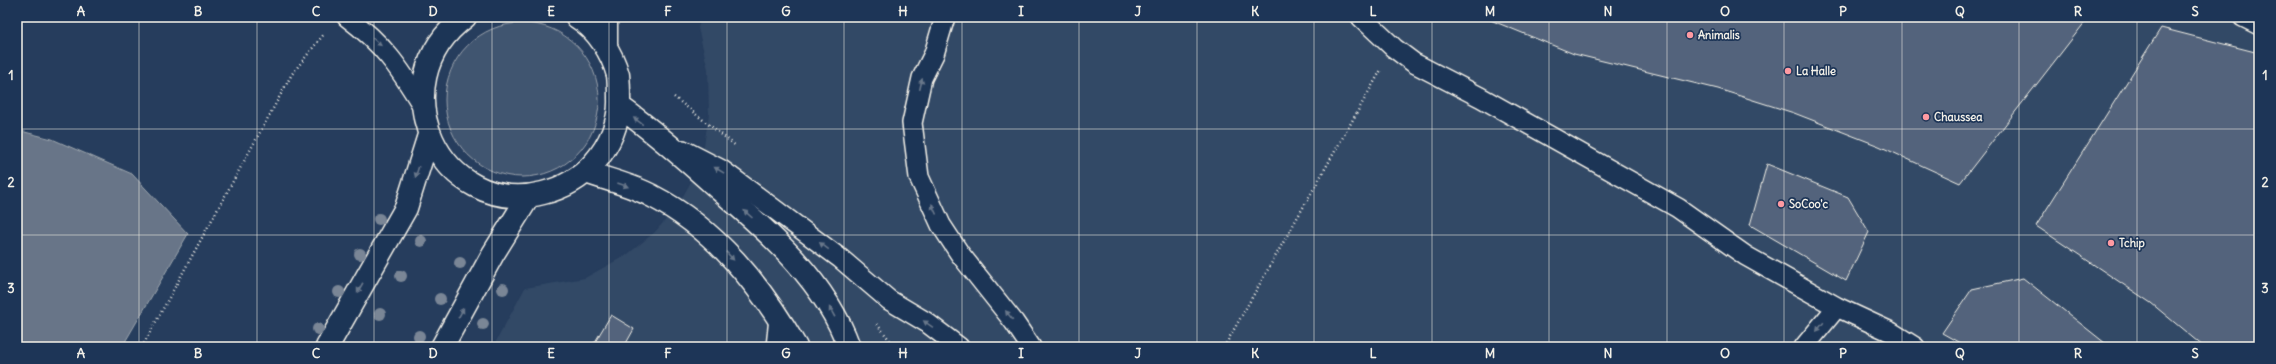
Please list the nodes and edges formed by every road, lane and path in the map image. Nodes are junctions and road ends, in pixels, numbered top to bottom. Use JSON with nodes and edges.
{"nodes":[{"id":1,"x":348,"y":17,"type":"edge"},
{"id":2,"x":465,"y":17,"type":"edge"},
{"id":3,"x":577,"y":17,"type":"edge"},
{"id":4,"x":606,"y":17,"type":"edge"},
{"id":5,"x":945,"y":17,"type":"edge"},
{"id":6,"x":1361,"y":17,"type":"edge"},
{"id":7,"x":2243,"y":17,"type":"edge"},
{"id":8,"x":2259,"y":25,"type":"edge"},
{"id":9,"x":324,"y":34,"type":"dead end"},
{"id":10,"x":606,"y":46,"type":"junction"},
{"id":11,"x":1394,"y":48,"type":"junction"},
{"id":12,"x":422,"y":105,"type":"junction"},
{"id":13,"x":620,"y":107,"type":"junction"},
{"id":14,"x":429,"y":135,"type":"junction"},
{"id":15,"x":663,"y":139,"type":"junction"},
{"id":16,"x":586,"y":172,"type":"junction"},
{"id":17,"x":529,"y":196,"type":"junction"},
{"id":18,"x":1837,"y":307,"type":"junction"},
{"id":19,"x":779,"y":318,"type":"junction"},
{"id":20,"x":142,"y":347,"type":"edge"},
{"id":21,"x":327,"y":347,"type":"edge"},
{"id":22,"x":442,"y":347,"type":"edge"},
{"id":23,"x":776,"y":347,"type":"edge"},
{"id":24,"x":796,"y":347,"type":"edge"},
{"id":25,"x":849,"y":347,"type":"edge"},
{"id":26,"x":959,"y":347,"type":"edge"},
{"id":27,"x":1031,"y":347,"type":"edge"},
{"id":28,"x":1224,"y":347,"type":"edge"},
{"id":29,"x":1804,"y":347,"type":"edge"},
{"id":30,"x":1915,"y":347,"type":"edge"}],
"edges":[{"from":1,"to":12,"type":"lane","one_way":true},
{"from":2,"to":12,"type":"street"},
{"from":3,"to":10,"type":"street"},
{"from":4,"to":10,"type":"street"},
{"from":27,"to":5,"type":"lane","one_way":true},
{"from":6,"to":11,"type":"lane"},
{"from":7,"to":8,"type":"lane"},
{"from":9,"to":20,"type":"path"},
{"from":10,"to":13,"type":"street"},
{"from":11,"to":18,"type":"lane"},
{"from":11,"to":28,"type":"path"},
{"from":12,"to":14,"type":"street"},
{"from":15,"to":13,"type":"street","one_way":true},
{"from":13,"to":16,"type":"street"},
{"from":14,"to":17,"type":"street"},
{"from":14,"to":21,"type":"street","one_way":true},
{"from":25,"to":15,"type":"street","one_way":true},
{"from":26,"to":15,"type":"lane","one_way":true},
{"from":16,"to":17,"type":"street"},
{"from":16,"to":19,"type":"street","one_way":true},
{"from":22,"to":17,"type":"street","one_way":true},
{"from":18,"to":29,"type":"lane","one_way":true},
{"from":18,"to":30,"type":"lane"},
{"from":19,"to":23,"type":"lane"},
{"from":19,"to":24,"type":"street"}]}
